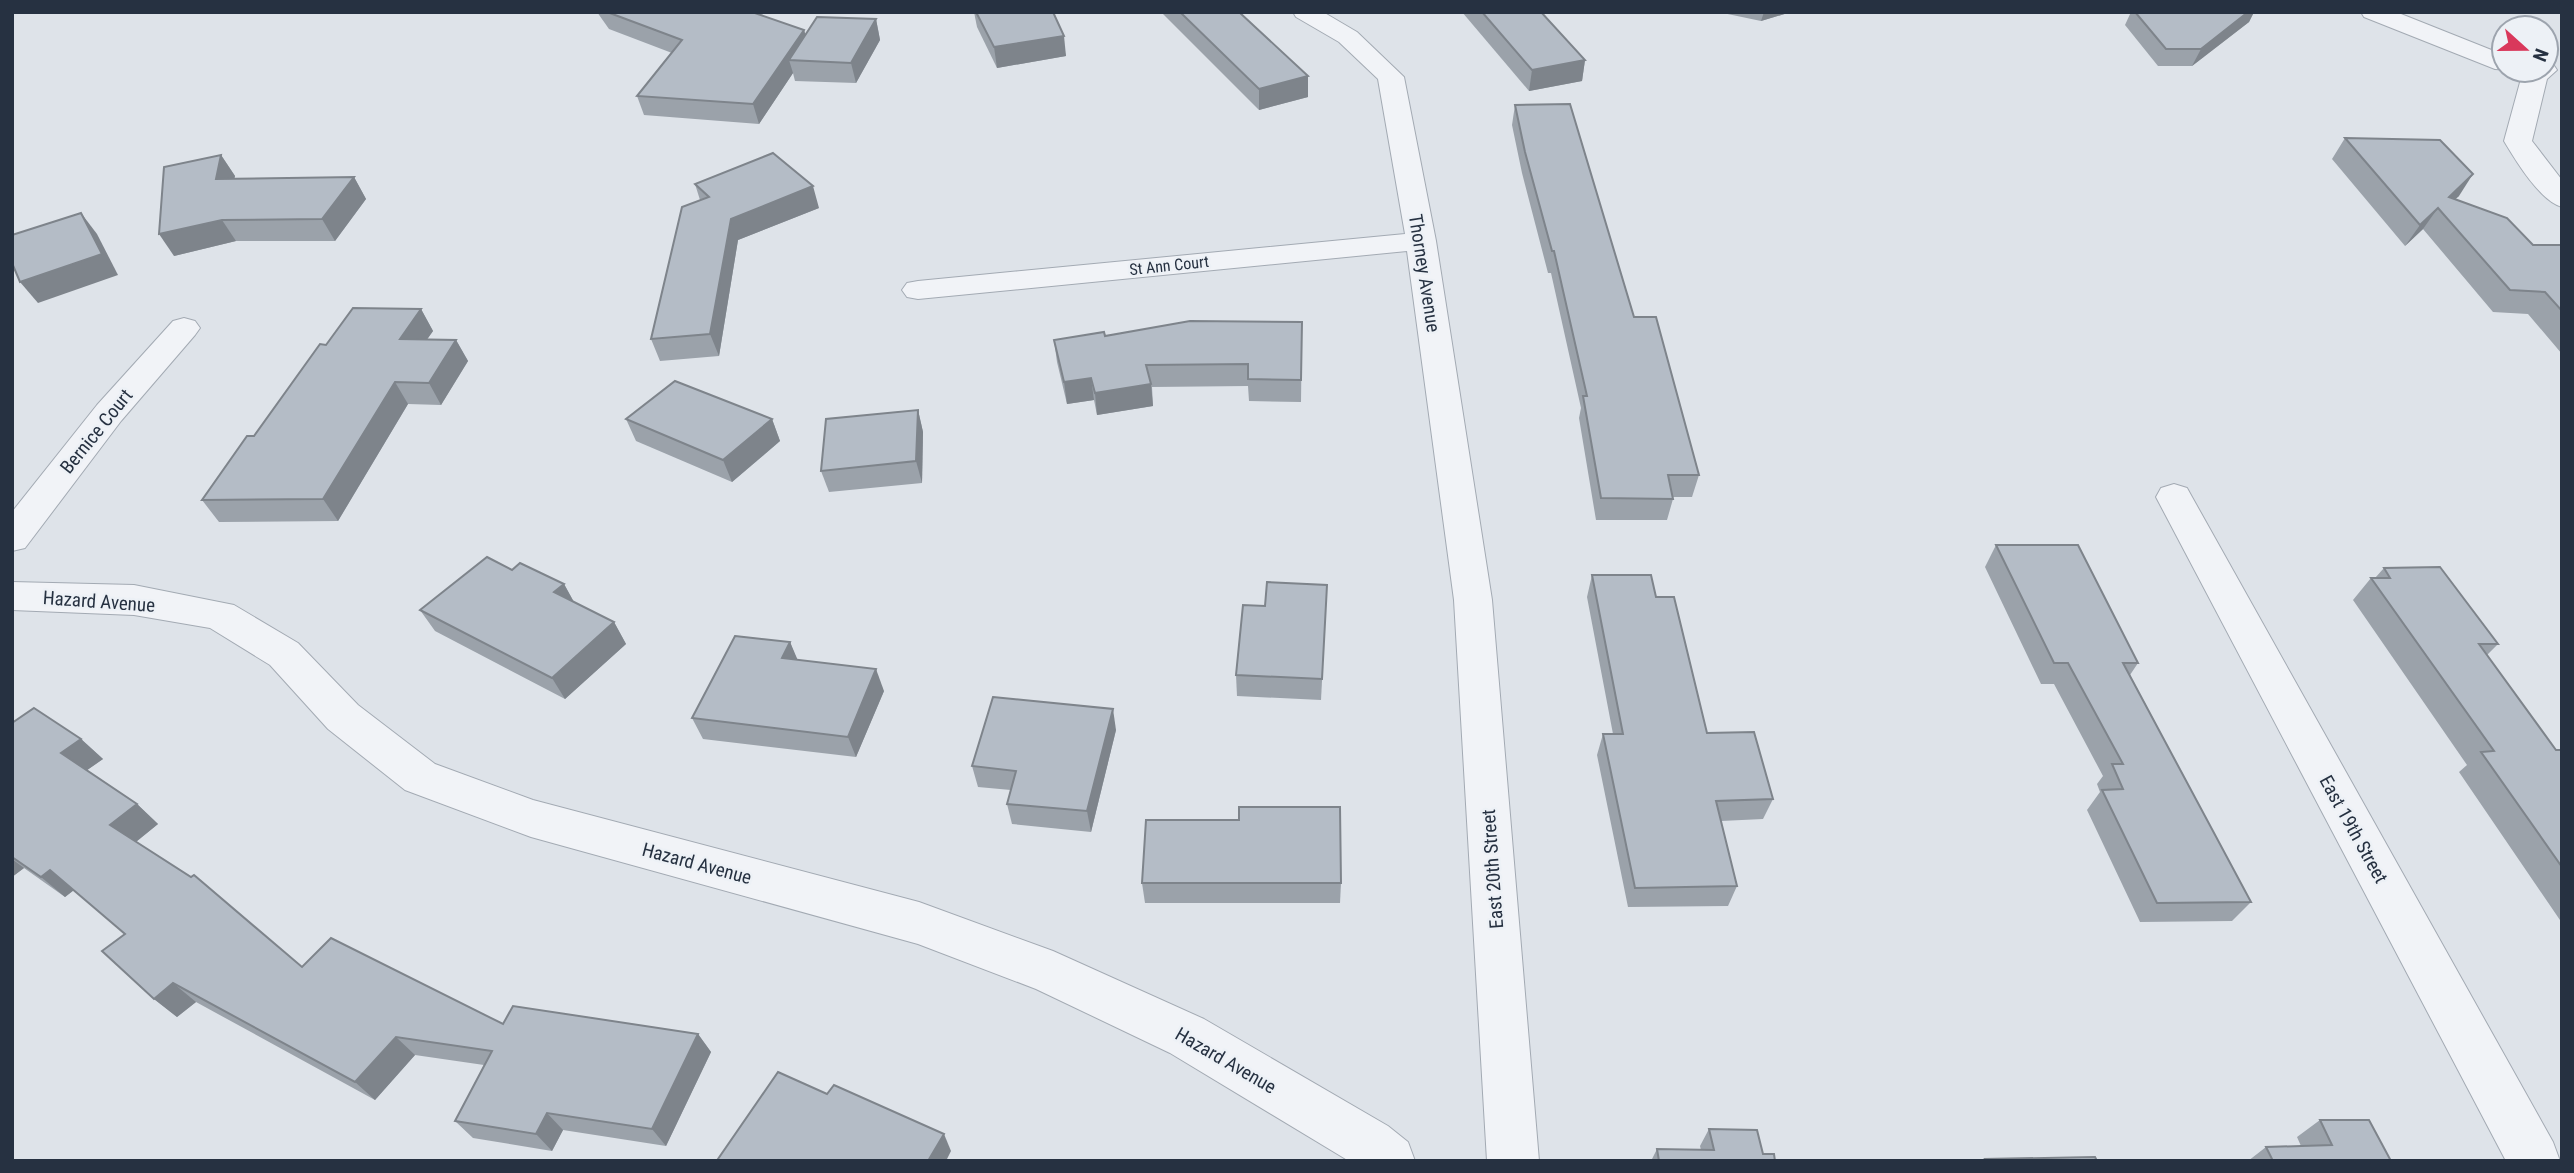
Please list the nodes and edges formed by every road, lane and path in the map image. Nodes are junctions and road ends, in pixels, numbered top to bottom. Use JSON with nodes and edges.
{"nodes":[{"id":1,"x":1305,"y":12,"type":"edge"},
{"id":2,"x":2373,"y":12,"type":"edge"},
{"id":3,"x":2490,"y":58,"type":"edge"},
{"id":4,"x":2533,"y":84,"type":"edge"},
{"id":5,"x":2562,"y":198,"type":"edge"},
{"id":6,"x":1421,"y":241,"type":"junction"},
{"id":7,"x":918,"y":290,"type":"dead end"},
{"id":8,"x":184,"y":328,"type":"dead end"},
{"id":9,"x":2174,"y":497,"type":"dead end"},
{"id":10,"x":12,"y":538,"type":"edge"},
{"id":11,"x":1470,"y":576,"type":"joint"},
{"id":12,"x":12,"y":596,"type":"edge"},
{"id":13,"x":1389,"y":1161,"type":"edge"},
{"id":14,"x":1513,"y":1161,"type":"edge"},
{"id":15,"x":2534,"y":1161,"type":"edge"}],
"edges":[{"from":1,"to":6,"type":"street","name":"Thorney Avenue"},
{"from":2,"to":3,"type":"street"},
{"from":4,"to":5,"type":"street"},
{"from":6,"to":7,"type":"street","name":"St Ann Court"},
{"from":6,"to":11,"type":"street","name":"Thorney Avenue"},
{"from":8,"to":10,"type":"street","name":"Bernice Court"},
{"from":9,"to":15,"type":"street","name":"East 19th Street"},
{"from":11,"to":14,"type":"street","name":"East 20th Street"},
{"from":12,"to":13,"type":"street","name":"Hazard Avenue"}]}
